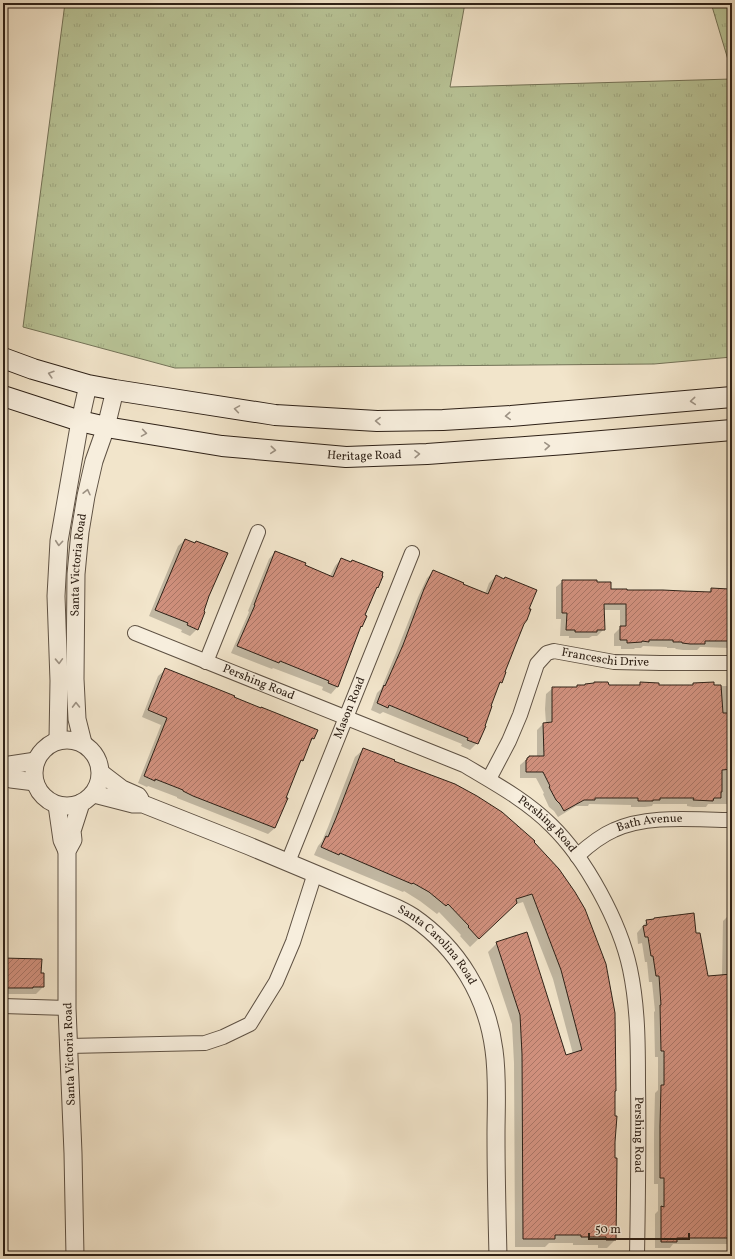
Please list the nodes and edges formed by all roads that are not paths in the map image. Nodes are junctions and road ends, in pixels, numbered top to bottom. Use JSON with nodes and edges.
{"nodes":[{"id":1,"x":3,"y":358,"type":"edge"},
{"id":2,"x":88,"y":385,"type":"junction"},
{"id":3,"x":115,"y":390,"type":"junction"},
{"id":4,"x":3,"y":396,"type":"edge"},
{"id":5,"x":732,"y":397,"type":"edge"},
{"id":6,"x":80,"y":421,"type":"junction"},
{"id":7,"x":106,"y":427,"type":"junction"},
{"id":8,"x":732,"y":430,"type":"edge"},
{"id":9,"x":258,"y":532,"type":"dead end"},
{"id":10,"x":412,"y":553,"type":"dead end"},
{"id":11,"x":135,"y":632,"type":"dead end"},
{"id":12,"x":206,"y":662,"type":"junction"},
{"id":13,"x":732,"y":663,"type":"edge"},
{"id":14,"x":347,"y":718,"type":"junction"},
{"id":15,"x":58,"y":740,"type":"junction"},
{"id":16,"x":83,"y":743,"type":"junction"},
{"id":17,"x":36,"y":761,"type":"junction"},
{"id":18,"x":3,"y":766,"type":"edge"},
{"id":19,"x":101,"y":773,"type":"junction"},
{"id":20,"x":3,"y":776,"type":"edge"},
{"id":21,"x":489,"y":779,"type":"junction"},
{"id":22,"x":35,"y":782,"type":"junction"},
{"id":23,"x":87,"y":798,"type":"junction"},
{"id":24,"x":143,"y":804,"type":"junction"},
{"id":25,"x":57,"y":805,"type":"junction"},
{"id":26,"x":732,"y":820,"type":"edge"},
{"id":27,"x":67,"y":851,"type":"junction"},
{"id":28,"x":577,"y":856,"type":"junction"},
{"id":29,"x":288,"y":862,"type":"junction"},
{"id":30,"x":315,"y":873,"type":"junction"},
{"id":31,"x":3,"y":1006,"type":"edge"},
{"id":32,"x":68,"y":1008,"type":"junction"},
{"id":33,"x":69,"y":1046,"type":"junction"},
{"id":34,"x":75,"y":1256,"type":"edge"},
{"id":35,"x":498,"y":1256,"type":"edge"},
{"id":36,"x":637,"y":1256,"type":"edge"}],
"edges":[{"from":2,"to":1,"type":"main road","one_way":true},
{"from":2,"to":3,"type":"main road"},
{"from":2,"to":6,"type":"street","name":"Santa Victoria Road"},
{"from":5,"to":3,"type":"main road","one_way":true},
{"from":3,"to":7,"type":"street","name":"Santa Victoria Road"},
{"from":4,"to":6,"type":"main road","name":"Heritage Road"},
{"from":6,"to":7,"type":"main road","name":"Heritage Road"},
{"from":6,"to":15,"type":"street","name":"Santa Victoria Road","one_way":true},
{"from":7,"to":8,"type":"main road","name":"Heritage Road","one_way":true},
{"from":16,"to":7,"type":"street","name":"Santa Victoria Road","one_way":true},
{"from":9,"to":12,"type":"street"},
{"from":10,"to":14,"type":"street","name":"Mason Road"},
{"from":11,"to":12,"type":"street","name":"Pershing Road"},
{"from":12,"to":14,"type":"street","name":"Pershing Road"},
{"from":13,"to":21,"type":"street","name":"Franceschi Drive"},
{"from":14,"to":21,"type":"street","name":"Pershing Road"},
{"from":14,"to":29,"type":"street","name":"Mason Road"},
{"from":15,"to":16,"type":"street"},
{"from":15,"to":17,"type":"street"},
{"from":16,"to":19,"type":"street"},
{"from":17,"to":18,"type":"street"},
{"from":17,"to":22,"type":"street"},
{"from":19,"to":23,"type":"street"},
{"from":19,"to":24,"type":"street","name":"Santa Carolina Road"},
{"from":20,"to":22,"type":"street"},
{"from":21,"to":28,"type":"street","name":"Pershing Road"},
{"from":22,"to":25,"type":"street"},
{"from":23,"to":24,"type":"street","name":"Santa Carolina Road"},
{"from":23,"to":25,"type":"street"},
{"from":23,"to":27,"type":"street","name":"Santa Victoria Road"},
{"from":24,"to":29,"type":"street","name":"Santa Carolina Road"},
{"from":25,"to":27,"type":"street","name":"Santa Victoria Road"},
{"from":26,"to":28,"type":"street","name":"Bath Avenue"},
{"from":27,"to":32,"type":"street","name":"Santa Victoria Road"},
{"from":28,"to":36,"type":"street","name":"Pershing Road"},
{"from":29,"to":30,"type":"street","name":"Santa Carolina Road"},
{"from":30,"to":33,"type":"street"},
{"from":30,"to":35,"type":"street","name":"Santa Carolina Road"},
{"from":31,"to":32,"type":"street"},
{"from":32,"to":33,"type":"street","name":"Santa Victoria Road"},
{"from":33,"to":34,"type":"street","name":"Santa Victoria Road"}]}
